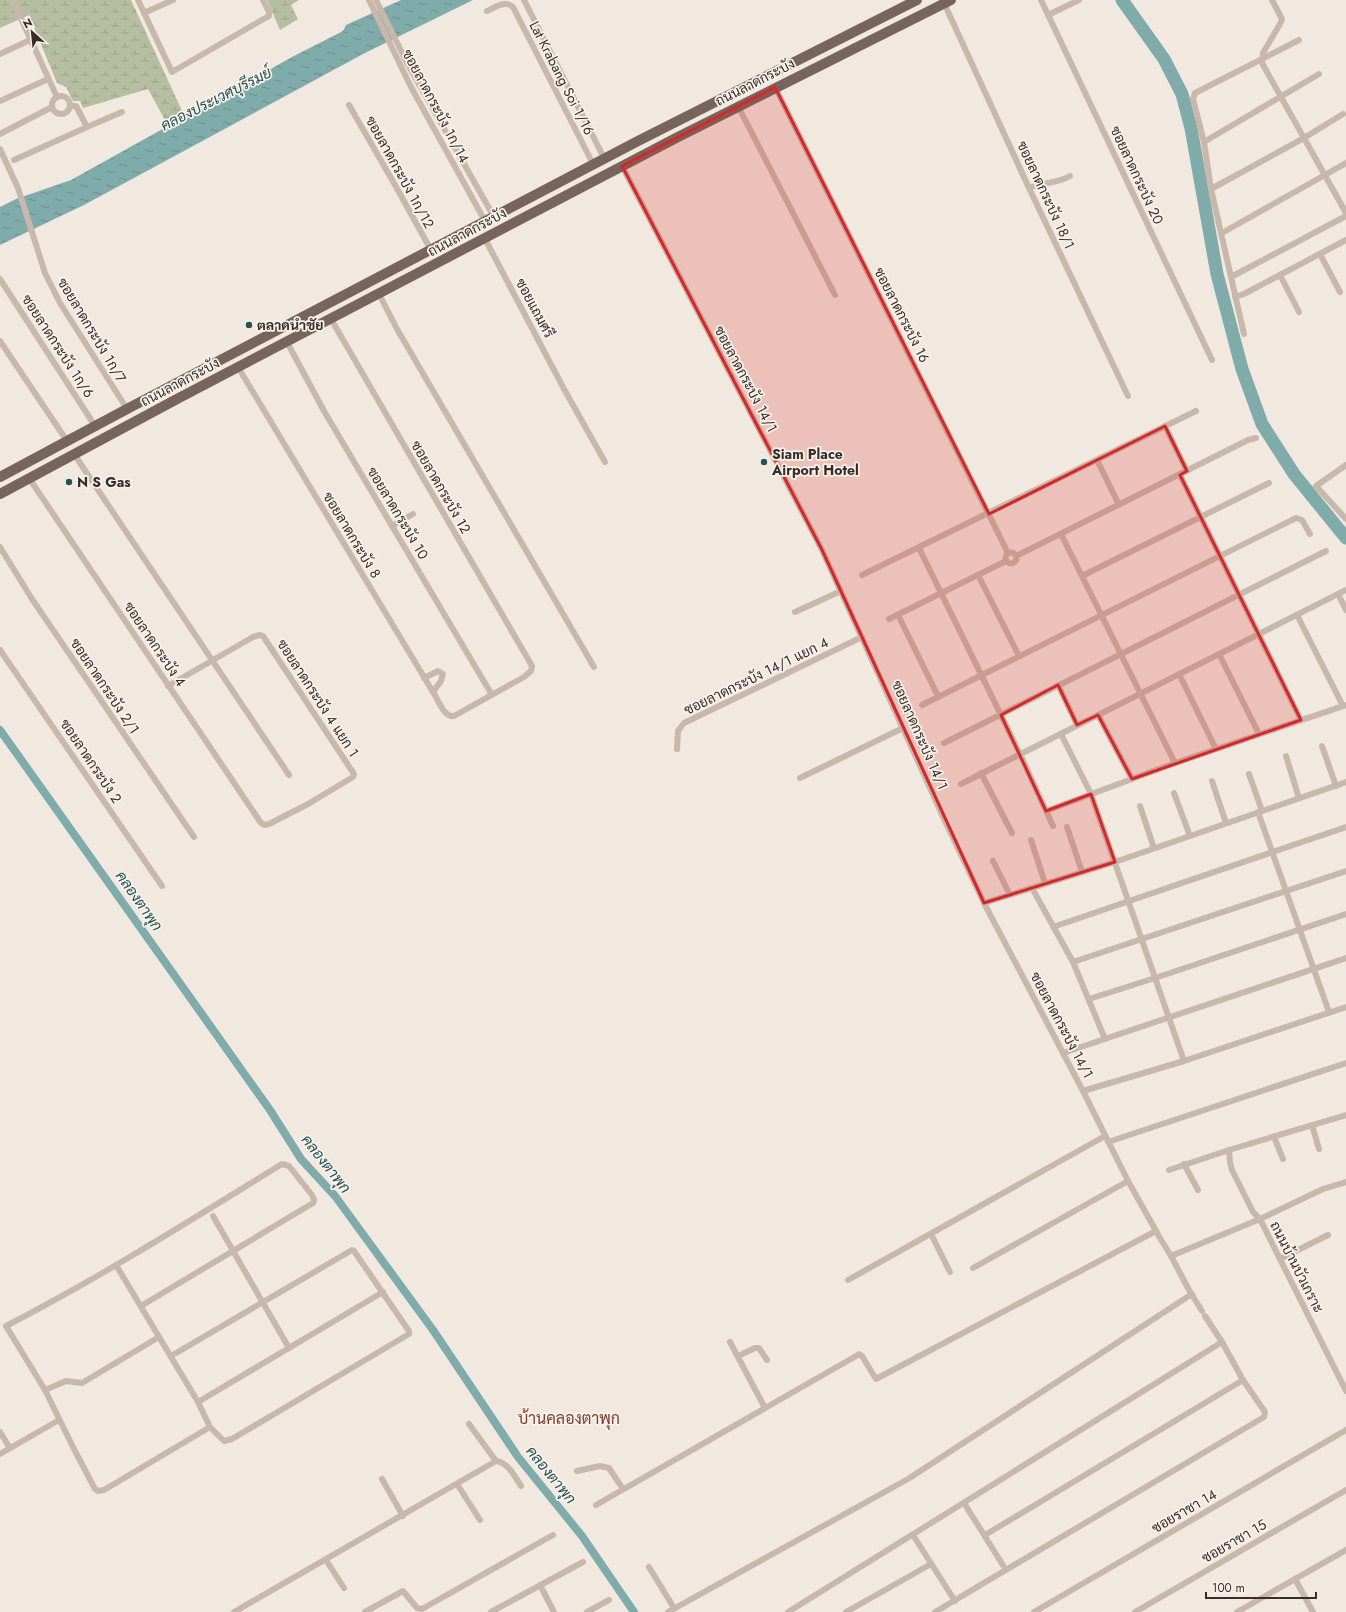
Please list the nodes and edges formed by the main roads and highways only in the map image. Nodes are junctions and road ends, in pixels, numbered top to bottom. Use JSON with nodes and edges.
{"nodes":[{"id":1,"x":917,"y":0,"type":"edge"},
{"id":2,"x":947,"y":2,"type":"edge"},
{"id":3,"x":490,"y":219,"type":"junction"},
{"id":4,"x":493,"y":234,"type":"junction"},
{"id":5,"x":0,"y":478,"type":"edge"},
{"id":6,"x":0,"y":494,"type":"edge"}],
"edges":[{"from":1,"to":3,"type":"main road","name":"ถนนลาดกระบัง"},
{"from":2,"to":4,"type":"main road","name":"ถนนลาดกระบัง"},
{"from":3,"to":4,"type":"main road"},
{"from":3,"to":5,"type":"main road","name":"ถนนลาดกระบัง"},
{"from":4,"to":6,"type":"main road","name":"ถนนลาดกระบัง"}]}
